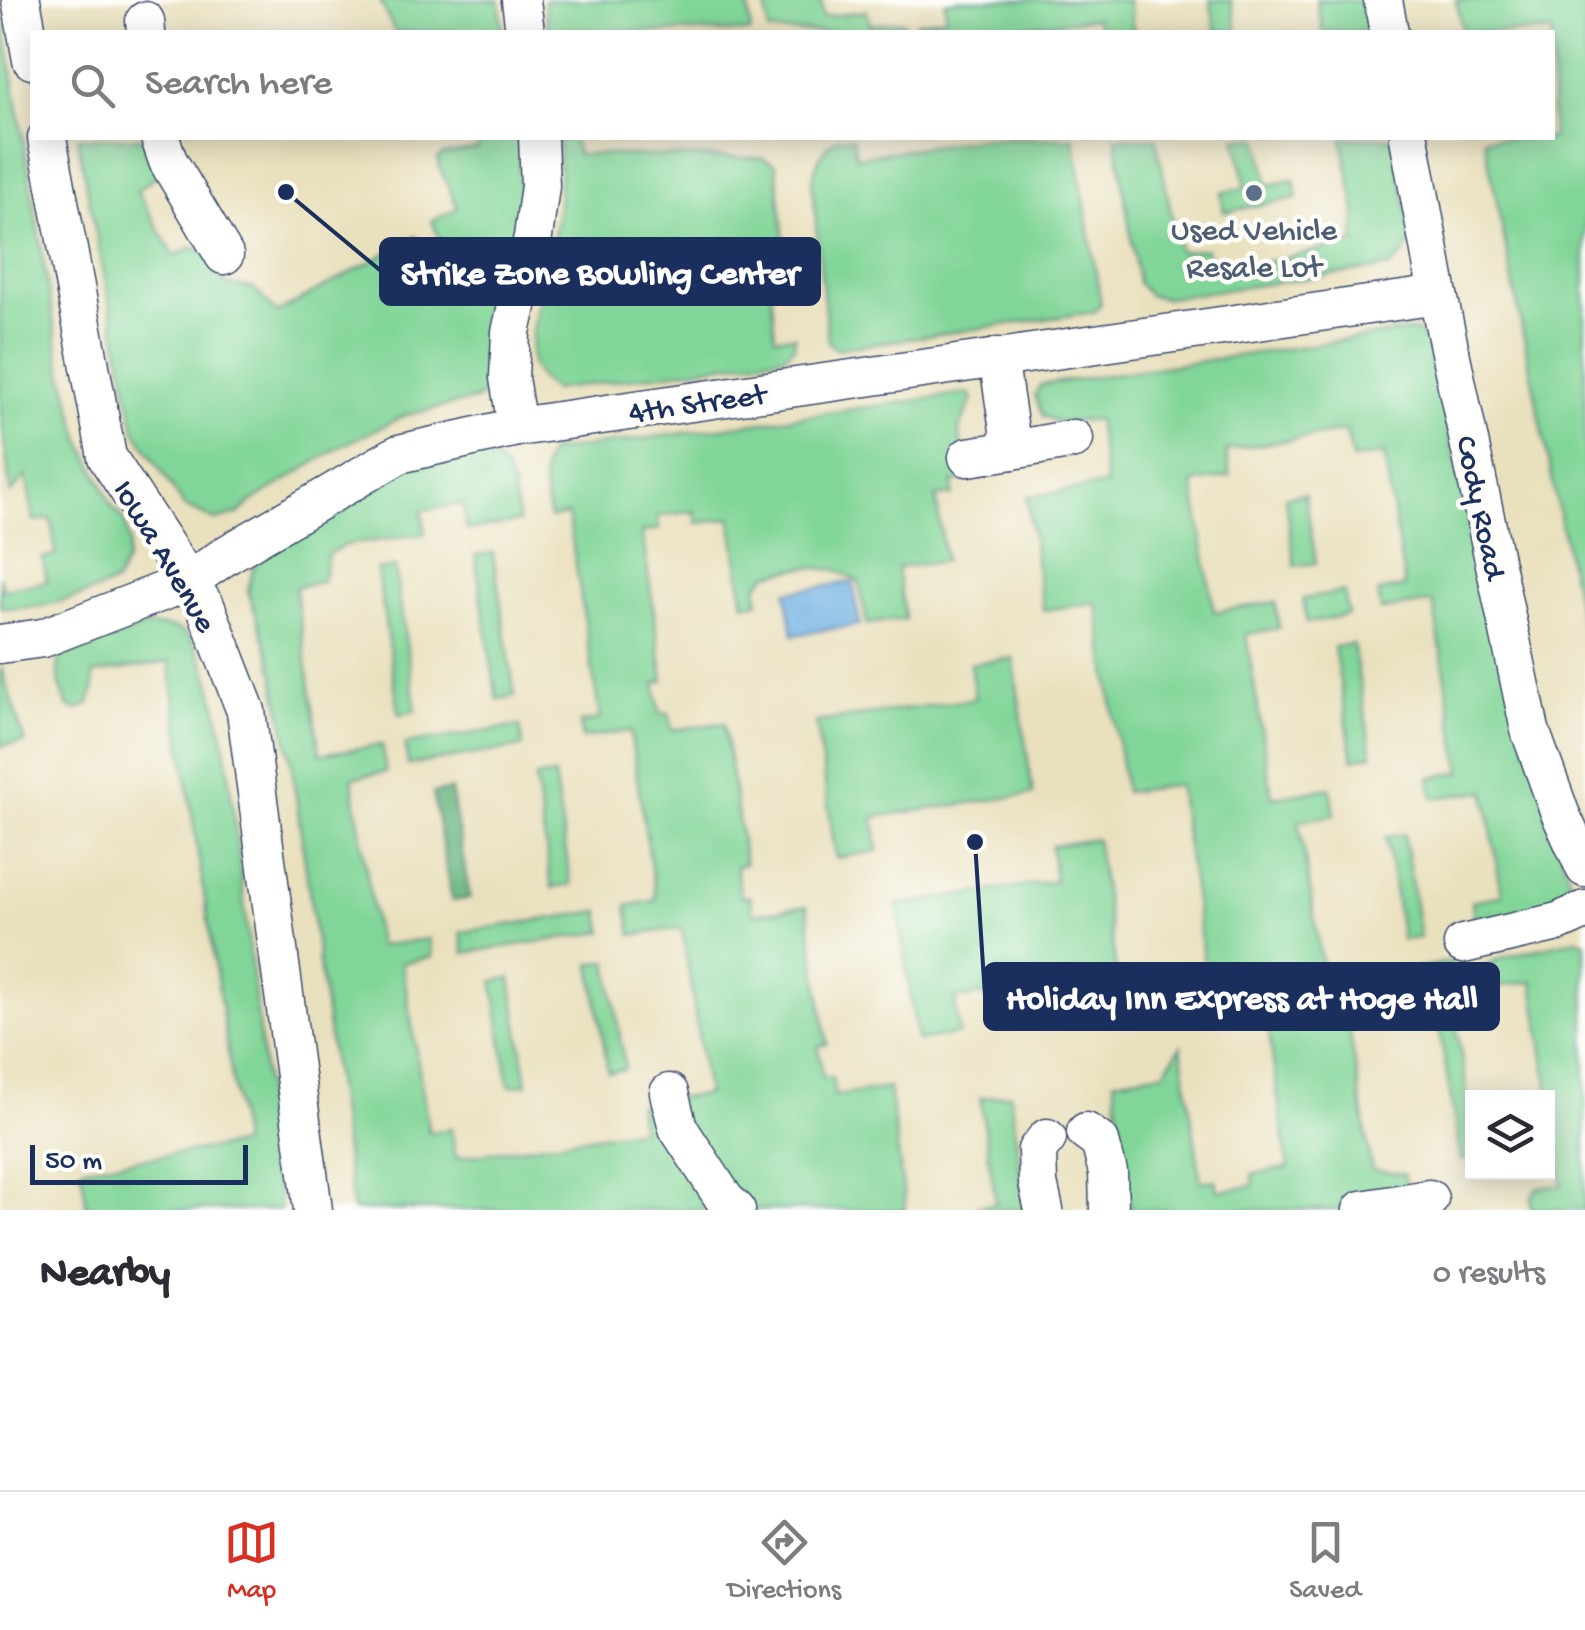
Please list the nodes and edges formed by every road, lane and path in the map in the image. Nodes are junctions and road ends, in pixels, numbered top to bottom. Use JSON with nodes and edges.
{"nodes":[{"id":1,"x":21,"y":0,"type":"edge"},
{"id":2,"x":521,"y":0,"type":"edge"},
{"id":3,"x":1383,"y":0,"type":"edge"},
{"id":4,"x":525,"y":30,"type":"edge"},
{"id":5,"x":1390,"y":30,"type":"edge"},
{"id":6,"x":30,"y":49,"type":"edge"},
{"id":7,"x":47,"y":140,"type":"edge"},
{"id":8,"x":161,"y":140,"type":"edge"},
{"id":9,"x":538,"y":140,"type":"edge"},
{"id":10,"x":1409,"y":140,"type":"edge"},
{"id":11,"x":224,"y":256,"type":"dead end"},
{"id":12,"x":1438,"y":294,"type":"junction"},
{"id":13,"x":998,"y":357,"type":"junction"},
{"id":14,"x":517,"y":427,"type":"junction"},
{"id":15,"x":1074,"y":439,"type":"dead end"},
{"id":16,"x":1012,"y":450,"type":"junction"},
{"id":17,"x":968,"y":456,"type":"dead end"},
{"id":18,"x":187,"y":582,"type":"junction"},
{"id":19,"x":0,"y":644,"type":"edge"},
{"id":20,"x":1572,"y":807,"type":"edge"},
{"id":21,"x":1585,"y":868,"type":"edge"},
{"id":22,"x":1585,"y":910,"type":"edge"},
{"id":23,"x":1462,"y":944,"type":"dead end"},
{"id":24,"x":669,"y":1093,"type":"dead end"},
{"id":25,"x":1086,"y":1132,"type":"dead end"},
{"id":26,"x":1047,"y":1138,"type":"dead end"},
{"id":27,"x":1429,"y":1199,"type":"dead end"},
{"id":28,"x":313,"y":1210,"type":"edge"},
{"id":29,"x":736,"y":1210,"type":"edge"},
{"id":30,"x":1044,"y":1210,"type":"edge"},
{"id":31,"x":1110,"y":1210,"type":"edge"},
{"id":32,"x":1362,"y":1210,"type":"edge"}],
"edges":[{"from":1,"to":6,"type":"street"},
{"from":2,"to":4,"type":"street"},
{"from":3,"to":5,"type":"street"},
{"from":7,"to":18,"type":"street","name":"Iowa Avenue"},
{"from":8,"to":11,"type":"street"},
{"from":9,"to":14,"type":"street"},
{"from":10,"to":12,"type":"street","name":"Cody Road"},
{"from":12,"to":13,"type":"street","name":"4th Street"},
{"from":12,"to":20,"type":"street","name":"Cody Road"},
{"from":13,"to":14,"type":"street","name":"4th Street"},
{"from":13,"to":16,"type":"street"},
{"from":14,"to":18,"type":"street","name":"4th Street"},
{"from":15,"to":16,"type":"street"},
{"from":16,"to":17,"type":"street"},
{"from":18,"to":19,"type":"street","name":"4th Street"},
{"from":18,"to":28,"type":"street","name":"Iowa Avenue"},
{"from":20,"to":21,"type":"street","name":"Cody Road"},
{"from":22,"to":23,"type":"street"},
{"from":24,"to":29,"type":"street"},
{"from":25,"to":31,"type":"street"},
{"from":26,"to":30,"type":"street"},
{"from":27,"to":32,"type":"street"}]}
